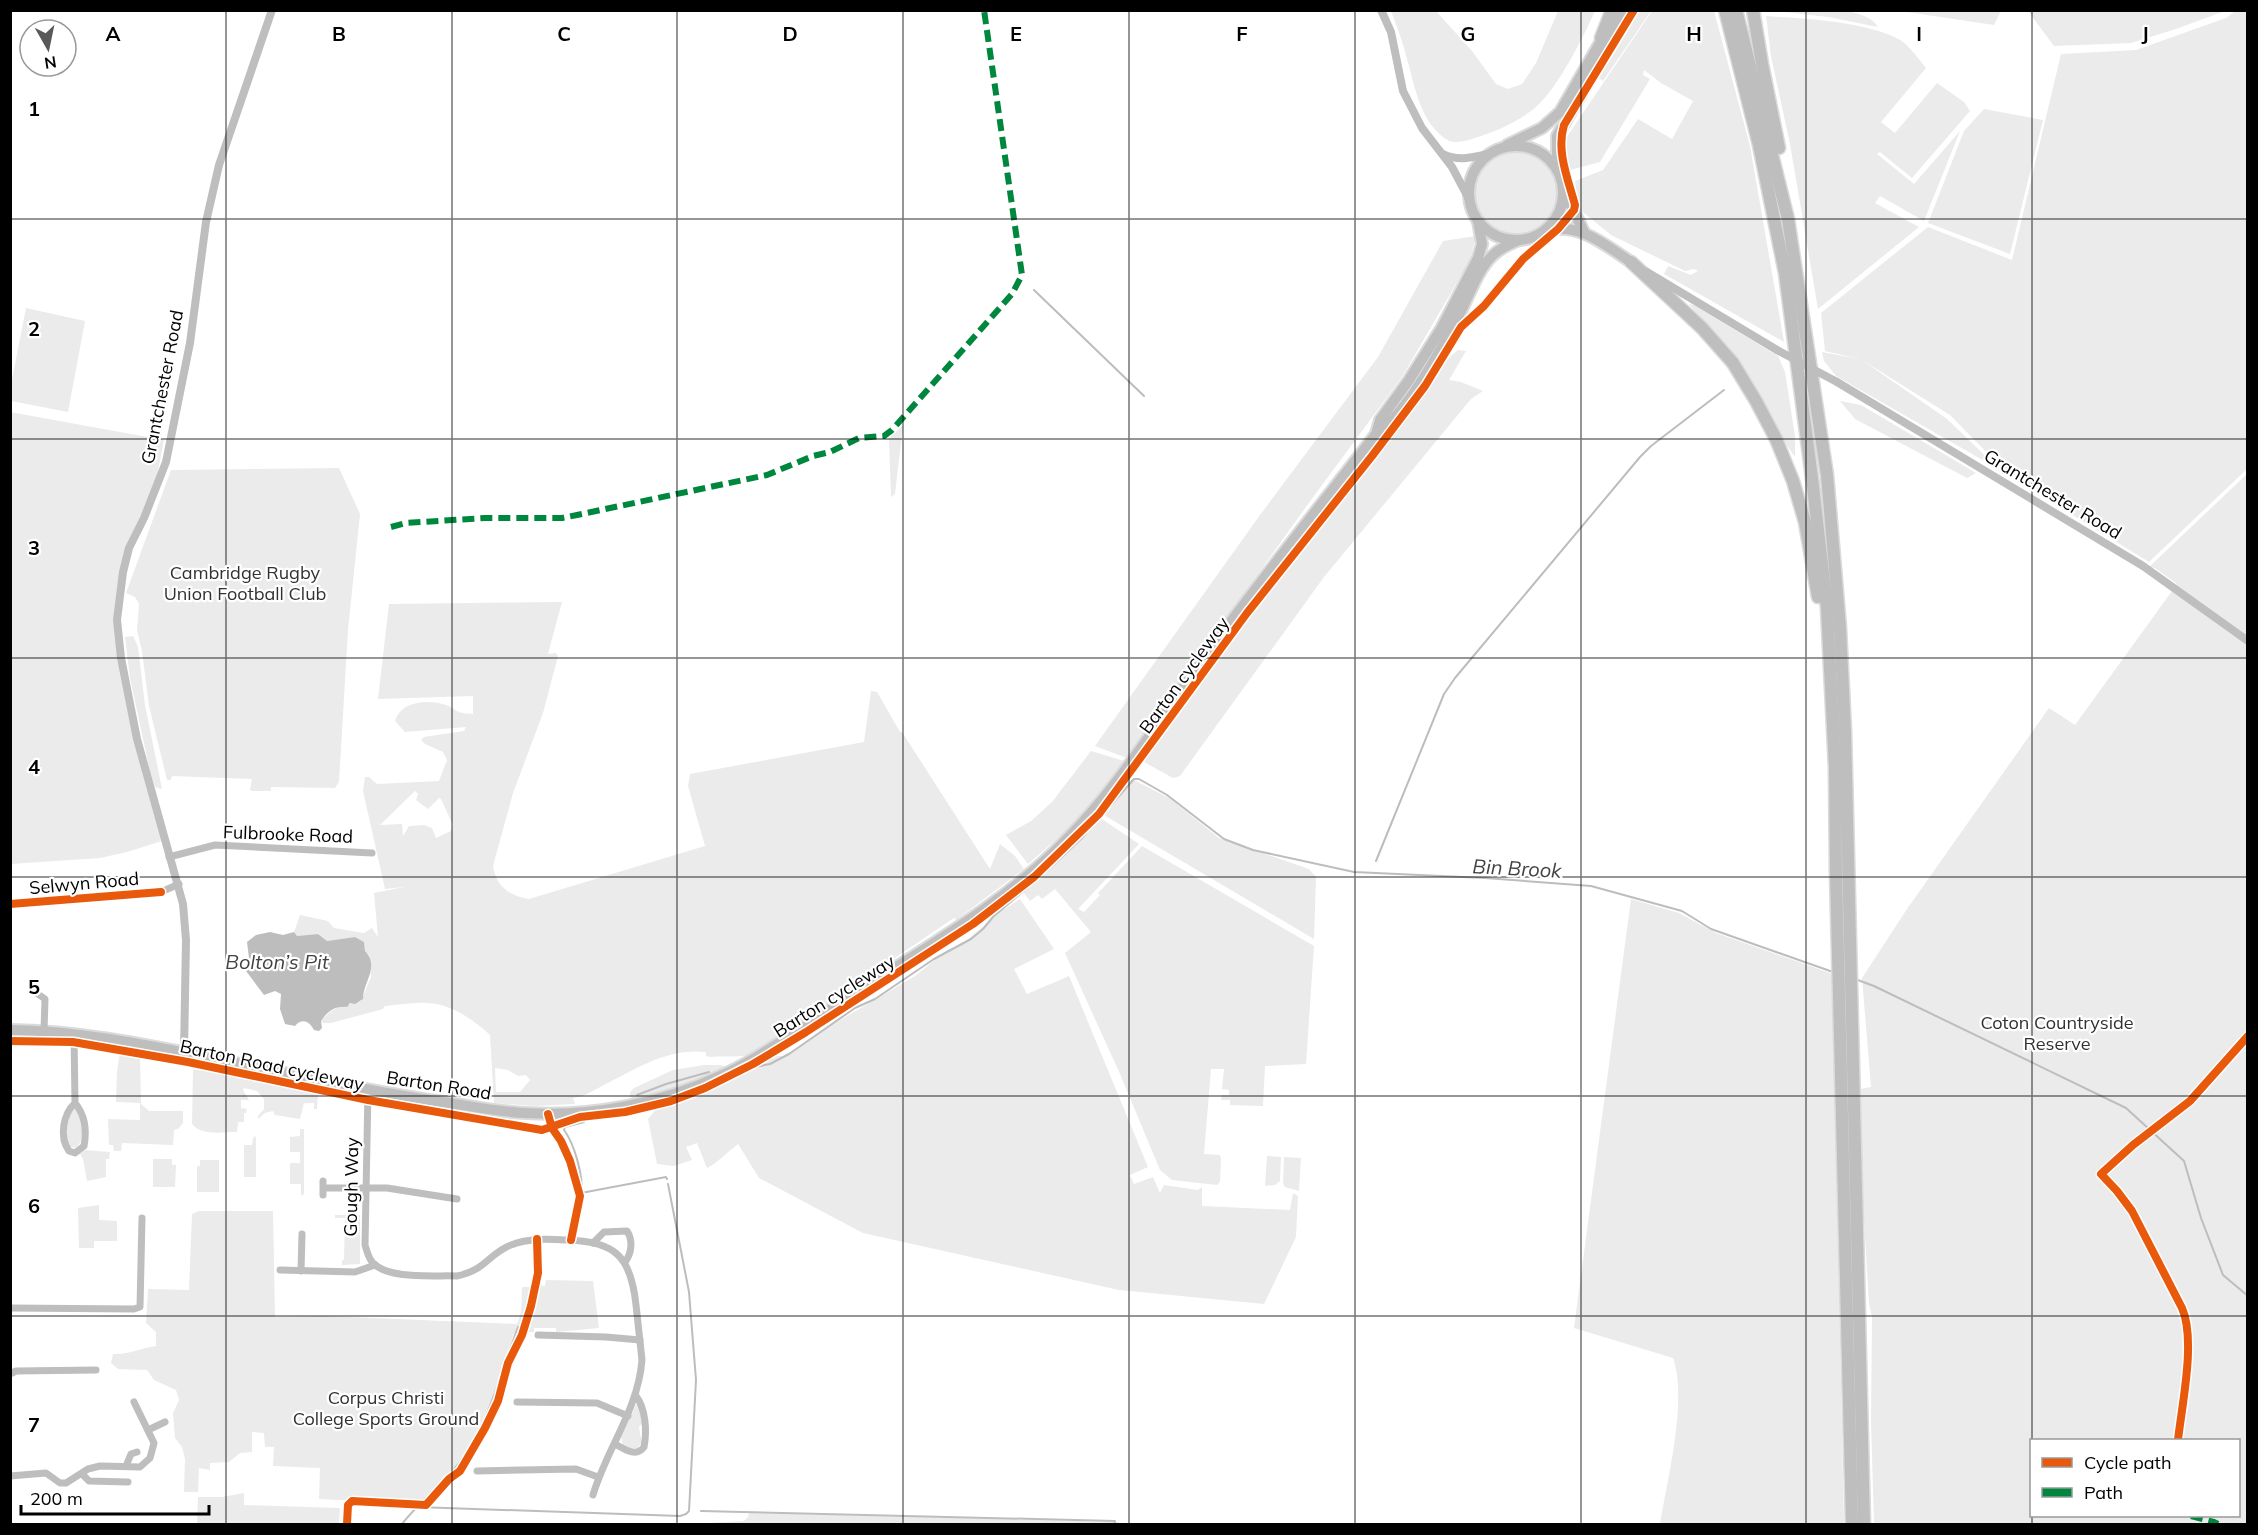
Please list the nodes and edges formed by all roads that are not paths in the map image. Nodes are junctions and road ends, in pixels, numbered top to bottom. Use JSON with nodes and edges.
{"nodes":[{"id":1,"x":272,"y":10,"type":"edge"},
{"id":2,"x":1382,"y":10,"type":"edge"},
{"id":3,"x":1612,"y":10,"type":"edge"},
{"id":4,"x":1619,"y":10,"type":"edge"},
{"id":5,"x":1630,"y":10,"type":"edge"},
{"id":6,"x":1725,"y":10,"type":"edge"},
{"id":7,"x":1736,"y":10,"type":"edge"},
{"id":8,"x":1754,"y":10,"type":"edge"},
{"id":9,"x":1601,"y":38,"type":"junction"},
{"id":10,"x":1497,"y":150,"type":"junction"},
{"id":11,"x":1442,"y":154,"type":"junction"},
{"id":12,"x":1557,"y":171,"type":"junction"},
{"id":13,"x":1562,"y":186,"type":"junction"},
{"id":14,"x":1469,"y":199,"type":"junction"},
{"id":15,"x":1788,"y":219,"type":"junction"},
{"id":16,"x":1478,"y":221,"type":"junction"},
{"id":17,"x":1584,"y":232,"type":"junction"},
{"id":18,"x":1540,"y":233,"type":"junction"},
{"id":19,"x":1520,"y":240,"type":"junction"},
{"id":20,"x":1631,"y":262,"type":"junction"},
{"id":21,"x":1376,"y":434,"type":"junction"},
{"id":22,"x":2247,"y":641,"type":"edge"},
{"id":23,"x":1834,"y":714,"type":"junction"},
{"id":24,"x":372,"y":853,"type":"dead end"},
{"id":25,"x":169,"y":857,"type":"junction"},
{"id":26,"x":179,"y":884,"type":"junction"},
{"id":27,"x":10,"y":904,"type":"edge"},
{"id":28,"x":35,"y":993,"type":"dead end"},
{"id":29,"x":10,"y":1030,"type":"edge"},
{"id":30,"x":44,"y":1032,"type":"junction"},
{"id":31,"x":74,"y":1034,"type":"junction"},
{"id":32,"x":187,"y":1056,"type":"junction"},
{"id":33,"x":368,"y":1090,"type":"junction"},
{"id":34,"x":75,"y":1103,"type":"junction"},
{"id":35,"x":366,"y":1187,"type":"junction"},
{"id":36,"x":323,"y":1188,"type":"dead end"},
{"id":37,"x":457,"y":1199,"type":"dead end"},
{"id":38,"x":142,"y":1218,"type":"dead end"},
{"id":39,"x":300,"y":1238,"type":"dead end"},
{"id":40,"x":593,"y":1243,"type":"junction"},
{"id":41,"x":625,"y":1262,"type":"junction"},
{"id":42,"x":375,"y":1265,"type":"junction"},
{"id":43,"x":280,"y":1270,"type":"dead end"},
{"id":44,"x":301,"y":1271,"type":"junction"},
{"id":45,"x":10,"y":1308,"type":"edge"},
{"id":46,"x":538,"y":1335,"type":"dead end"},
{"id":47,"x":640,"y":1340,"type":"junction"},
{"id":48,"x":96,"y":1370,"type":"dead end"},
{"id":49,"x":10,"y":1374,"type":"edge"},
{"id":50,"x":636,"y":1396,"type":"junction"},
{"id":51,"x":134,"y":1402,"type":"dead end"},
{"id":52,"x":517,"y":1402,"type":"dead end"},
{"id":53,"x":628,"y":1416,"type":"junction"},
{"id":54,"x":165,"y":1422,"type":"dead end"},
{"id":55,"x":148,"y":1430,"type":"junction"},
{"id":56,"x":615,"y":1444,"type":"junction"},
{"id":57,"x":137,"y":1452,"type":"dead end"},
{"id":58,"x":126,"y":1466,"type":"junction"},
{"id":59,"x":477,"y":1471,"type":"dead end"},
{"id":60,"x":81,"y":1474,"type":"junction"},
{"id":61,"x":10,"y":1476,"type":"edge"},
{"id":62,"x":598,"y":1477,"type":"junction"},
{"id":63,"x":128,"y":1482,"type":"dead end"},
{"id":64,"x":593,"y":1495,"type":"dead end"},
{"id":65,"x":1852,"y":1524,"type":"edge"},
{"id":66,"x":1864,"y":1524,"type":"edge"}],
"edges":[{"from":1,"to":25,"type":"street","name":"Grantchester Road"},
{"from":2,"to":11,"type":"street"},
{"from":3,"to":9,"type":"highway"},
{"from":4,"to":9,"type":"main road"},
{"from":5,"to":12,"type":"main road"},
{"from":6,"to":23,"type":"highway"},
{"from":7,"to":15,"type":"highway"},
{"from":8,"to":15,"type":"highway"},
{"from":9,"to":10,"type":"main road"},
{"from":10,"to":11,"type":"street"},
{"from":10,"to":12,"type":"main road"},
{"from":10,"to":14,"type":"main road"},
{"from":11,"to":14,"type":"street"},
{"from":12,"to":13,"type":"main road"},
{"from":13,"to":17,"type":"main road"},
{"from":13,"to":18,"type":"main road"},
{"from":14,"to":16,"type":"main road"},
{"from":15,"to":66,"type":"highway"},
{"from":16,"to":19,"type":"main road"},
{"from":16,"to":21,"type":"main road"},
{"from":17,"to":18,"type":"main road"},
{"from":17,"to":20,"type":"main road"},
{"from":18,"to":19,"type":"main road"},
{"from":19,"to":21,"type":"main road"},
{"from":20,"to":22,"type":"street","name":"Grantchester Road","bridge":true},
{"from":20,"to":23,"type":"highway"},
{"from":21,"to":33,"type":"main road","name":"Barton Road"},
{"from":23,"to":65,"type":"highway"},
{"from":24,"to":25,"type":"street","name":"Fulbrooke Road"},
{"from":25,"to":26,"type":"street","name":"Grantchester Road"},
{"from":26,"to":27,"type":"street","name":"Selwyn Road"},
{"from":26,"to":32,"type":"street","name":"Grantchester Road"},
{"from":28,"to":30,"type":"street"},
{"from":29,"to":30,"type":"main road","name":"Barton Road"},
{"from":30,"to":31,"type":"main road","name":"Barton Road"},
{"from":31,"to":32,"type":"main road","name":"Barton Road"},
{"from":31,"to":34,"type":"street"},
{"from":32,"to":33,"type":"main road","name":"Barton Road"},
{"from":33,"to":35,"type":"street","name":"Gough Way"},
{"from":34,"to":34,"type":"street"},
{"from":35,"to":36,"type":"street"},
{"from":35,"to":37,"type":"street"},
{"from":35,"to":42,"type":"street","name":"Gough Way"},
{"from":38,"to":45,"type":"street"},
{"from":39,"to":44,"type":"street"},
{"from":40,"to":41,"type":"street"},
{"from":40,"to":41,"type":"street"},
{"from":40,"to":42,"type":"street"},
{"from":41,"to":47,"type":"street"},
{"from":42,"to":44,"type":"street"},
{"from":43,"to":44,"type":"street"},
{"from":46,"to":47,"type":"street"},
{"from":47,"to":50,"type":"street"},
{"from":48,"to":49,"type":"street"},
{"from":50,"to":53,"type":"street"},
{"from":50,"to":56,"type":"street"},
{"from":51,"to":55,"type":"street"},
{"from":52,"to":53,"type":"street"},
{"from":53,"to":56,"type":"street"},
{"from":54,"to":55,"type":"street"},
{"from":55,"to":58,"type":"street"},
{"from":56,"to":62,"type":"street"},
{"from":57,"to":58,"type":"street"},
{"from":58,"to":60,"type":"street"},
{"from":59,"to":62,"type":"street"},
{"from":60,"to":61,"type":"street"},
{"from":60,"to":63,"type":"street"},
{"from":62,"to":64,"type":"street"}]}
